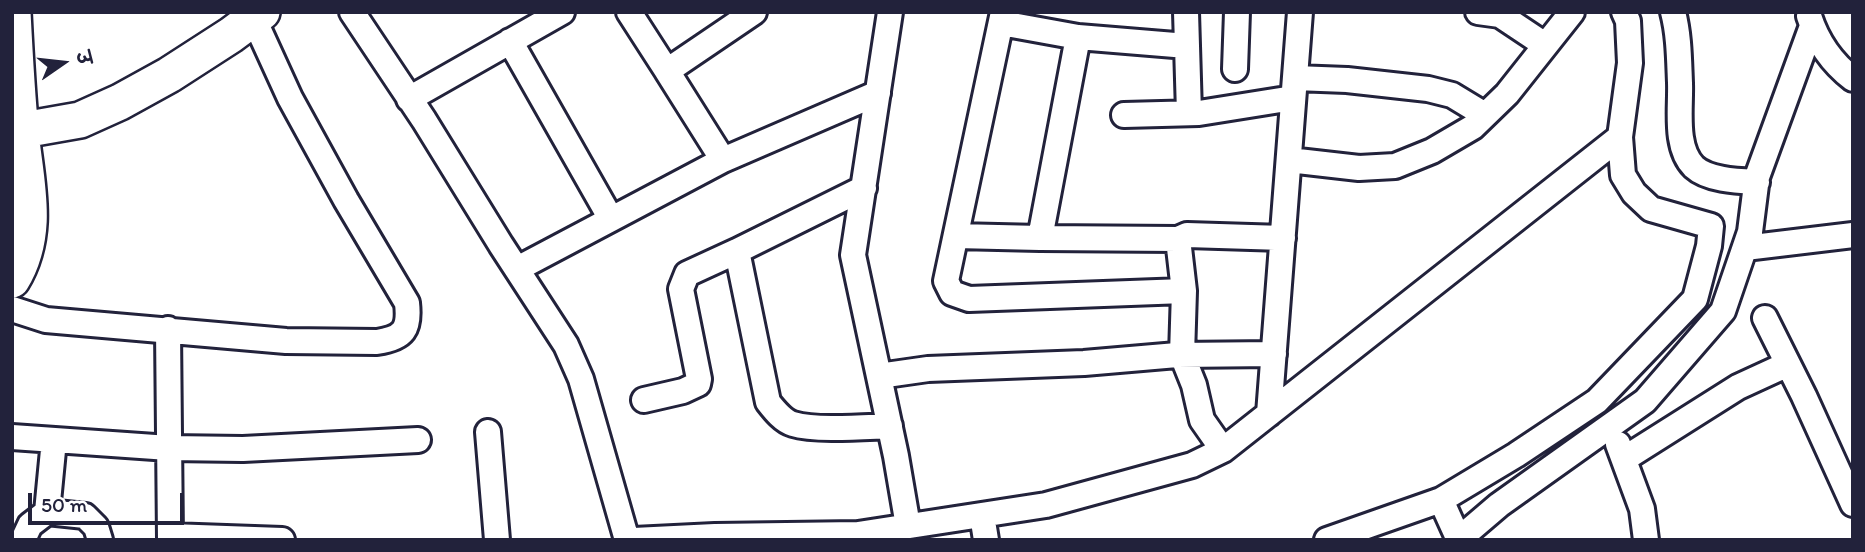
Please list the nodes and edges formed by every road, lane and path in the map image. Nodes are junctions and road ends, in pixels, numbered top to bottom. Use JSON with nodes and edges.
{"nodes":[{"id":1,"x":13,"y":12,"type":"edge"},
{"id":2,"x":352,"y":12,"type":"edge"},
{"id":3,"x":562,"y":12,"type":"edge"},
{"id":4,"x":629,"y":12,"type":"edge"},
{"id":5,"x":754,"y":12,"type":"edge"},
{"id":6,"x":890,"y":12,"type":"edge"},
{"id":7,"x":1186,"y":12,"type":"edge"},
{"id":8,"x":1237,"y":12,"type":"edge"},
{"id":9,"x":1300,"y":12,"type":"edge"},
{"id":10,"x":1478,"y":12,"type":"edge"},
{"id":11,"x":1572,"y":12,"type":"edge"},
{"id":12,"x":1624,"y":12,"type":"edge"},
{"id":13,"x":1673,"y":12,"type":"edge"},
{"id":14,"x":258,"y":15,"type":"edge"},
{"id":15,"x":1002,"y":18,"type":"edge"},
{"id":16,"x":1810,"y":19,"type":"edge"},
{"id":17,"x":1078,"y":37,"type":"junction"},
{"id":18,"x":510,"y":41,"type":"junction"},
{"id":19,"x":1545,"y":45,"type":"junction"},
{"id":20,"x":1187,"y":46,"type":"junction"},
{"id":21,"x":1235,"y":69,"type":"dead end"},
{"id":22,"x":667,"y":71,"type":"junction"},
{"id":23,"x":1853,"y":79,"type":"edge"},
{"id":24,"x":1294,"y":88,"type":"junction"},
{"id":25,"x":878,"y":93,"type":"junction"},
{"id":26,"x":409,"y":99,"type":"junction"},
{"id":27,"x":1189,"y":113,"type":"junction"},
{"id":28,"x":1485,"y":115,"type":"junction"},
{"id":29,"x":1125,"y":116,"type":"dead end"},
{"id":30,"x":17,"y":131,"type":"edge"},
{"id":31,"x":1620,"y":137,"type":"junction"},
{"id":32,"x":723,"y":160,"type":"junction"},
{"id":33,"x":1289,"y":160,"type":"junction"},
{"id":34,"x":1756,"y":185,"type":"junction"},
{"id":35,"x":864,"y":188,"type":"junction"},
{"id":36,"x":611,"y":219,"type":"junction"},
{"id":37,"x":956,"y":236,"type":"junction"},
{"id":38,"x":1853,"y":236,"type":"edge"},
{"id":39,"x":1040,"y":238,"type":"junction"},
{"id":40,"x":1283,"y":238,"type":"junction"},
{"id":41,"x":1178,"y":239,"type":"junction"},
{"id":42,"x":1748,"y":240,"type":"junction"},
{"id":43,"x":737,"y":251,"type":"junction"},
{"id":44,"x":16,"y":259,"type":"edge"},
{"id":45,"x":517,"y":269,"type":"junction"},
{"id":46,"x":1184,"y":291,"type":"junction"},
{"id":47,"x":12,"y":309,"type":"edge"},
{"id":48,"x":1765,"y":318,"type":"dead end"},
{"id":49,"x":168,"y":329,"type":"junction"},
{"id":50,"x":1273,"y":354,"type":"junction"},
{"id":51,"x":1182,"y":355,"type":"junction"},
{"id":52,"x":1788,"y":364,"type":"junction"},
{"id":53,"x":879,"y":376,"type":"junction"},
{"id":54,"x":645,"y":400,"type":"dead end"},
{"id":55,"x":1597,"y":401,"type":"junction"},
{"id":56,"x":1269,"y":414,"type":"junction"},
{"id":57,"x":1615,"y":423,"type":"junction"},
{"id":58,"x":890,"y":426,"type":"junction"},
{"id":59,"x":488,"y":432,"type":"dead end"},
{"id":60,"x":12,"y":437,"type":"edge"},
{"id":61,"x":54,"y":440,"type":"junction"},
{"id":62,"x":418,"y":440,"type":"dead end"},
{"id":63,"x":169,"y":448,"type":"junction"},
{"id":64,"x":1223,"y":450,"type":"junction"},
{"id":65,"x":1624,"y":459,"type":"junction"},
{"id":66,"x":1441,"y":500,"type":"junction"},
{"id":67,"x":1853,"y":504,"type":"edge"},
{"id":68,"x":47,"y":512,"type":"junction"},
{"id":69,"x":982,"y":515,"type":"junction"},
{"id":70,"x":908,"y":526,"type":"junction"},
{"id":71,"x":773,"y":537,"type":"edge"},
{"id":72,"x":170,"y":538,"type":"edge"},
{"id":73,"x":246,"y":539,"type":"edge"},
{"id":74,"x":1643,"y":539,"type":"edge"},
{"id":75,"x":23,"y":540,"type":"edge"},
{"id":76,"x":100,"y":540,"type":"edge"},
{"id":77,"x":282,"y":540,"type":"edge"},
{"id":78,"x":496,"y":540,"type":"edge"},
{"id":79,"x":627,"y":540,"type":"edge"},
{"id":80,"x":634,"y":540,"type":"edge"},
{"id":81,"x":986,"y":540,"type":"edge"},
{"id":82,"x":1327,"y":540,"type":"edge"},
{"id":83,"x":1458,"y":540,"type":"edge"}],
"edges":[{"from":1,"to":30,"type":"main road"},
{"from":2,"to":26,"type":"street"},
{"from":3,"to":18,"type":"street"},
{"from":4,"to":22,"type":"street"},
{"from":5,"to":22,"type":"street"},
{"from":6,"to":25,"type":"street"},
{"from":7,"to":20,"type":"street"},
{"from":8,"to":21,"type":"street"},
{"from":9,"to":24,"type":"street"},
{"from":10,"to":19,"type":"street"},
{"from":11,"to":19,"type":"street"},
{"from":12,"to":31,"type":"street"},
{"from":13,"to":34,"type":"street"},
{"from":14,"to":30,"type":"main road"},
{"from":14,"to":49,"type":"street"},
{"from":15,"to":17,"type":"street"},
{"from":15,"to":37,"type":"street"},
{"from":16,"to":23,"type":"street"},
{"from":16,"to":34,"type":"street"},
{"from":17,"to":20,"type":"street"},
{"from":17,"to":39,"type":"street"},
{"from":18,"to":26,"type":"street"},
{"from":18,"to":36,"type":"street"},
{"from":19,"to":28,"type":"street"},
{"from":20,"to":27,"type":"street"},
{"from":22,"to":32,"type":"street"},
{"from":24,"to":27,"type":"street"},
{"from":24,"to":28,"type":"street"},
{"from":24,"to":33,"type":"street"},
{"from":25,"to":32,"type":"street"},
{"from":25,"to":35,"type":"street"},
{"from":26,"to":45,"type":"street"},
{"from":27,"to":29,"type":"street"},
{"from":28,"to":33,"type":"street"},
{"from":30,"to":44,"type":"main road"},
{"from":31,"to":55,"type":"street"},
{"from":31,"to":56,"type":"street"},
{"from":32,"to":36,"type":"street"},
{"from":33,"to":40,"type":"street"},
{"from":34,"to":42,"type":"street"},
{"from":35,"to":43,"type":"street"},
{"from":35,"to":53,"type":"street"},
{"from":36,"to":45,"type":"street"},
{"from":37,"to":39,"type":"street"},
{"from":37,"to":46,"type":"street"},
{"from":38,"to":42,"type":"street"},
{"from":39,"to":41,"type":"street"},
{"from":40,"to":41,"type":"street"},
{"from":40,"to":50,"type":"street"},
{"from":41,"to":46,"type":"street"},
{"from":42,"to":57,"type":"street"},
{"from":43,"to":54,"type":"street"},
{"from":43,"to":58,"type":"street"},
{"from":45,"to":79,"type":"street"},
{"from":46,"to":51,"type":"street"},
{"from":47,"to":49,"type":"street"},
{"from":48,"to":52,"type":"street"},
{"from":49,"to":63,"type":"street"},
{"from":50,"to":51,"type":"street"},
{"from":50,"to":56,"type":"street"},
{"from":51,"to":53,"type":"street"},
{"from":51,"to":64,"type":"street"},
{"from":52,"to":65,"type":"street"},
{"from":52,"to":67,"type":"street"},
{"from":53,"to":58,"type":"street"},
{"from":55,"to":57,"type":"street"},
{"from":55,"to":66,"type":"street"},
{"from":56,"to":64,"type":"street"},
{"from":57,"to":65,"type":"street"},
{"from":57,"to":83,"type":"street"},
{"from":58,"to":70,"type":"street"},
{"from":59,"to":78,"type":"street"},
{"from":60,"to":61,"type":"street"},
{"from":61,"to":63,"type":"street"},
{"from":61,"to":68,"type":"street"},
{"from":62,"to":63,"type":"street"},
{"from":63,"to":72,"type":"street"},
{"from":64,"to":69,"type":"street"},
{"from":65,"to":74,"type":"street"},
{"from":66,"to":82,"type":"street"},
{"from":66,"to":83,"type":"street"},
{"from":68,"to":75,"type":"street"},
{"from":68,"to":76,"type":"street"},
{"from":69,"to":70,"type":"street"},
{"from":69,"to":81,"type":"street"},
{"from":70,"to":71,"type":"street"},
{"from":71,"to":80,"type":"street"},
{"from":72,"to":73,"type":"street"},
{"from":73,"to":77,"type":"street"}]}
